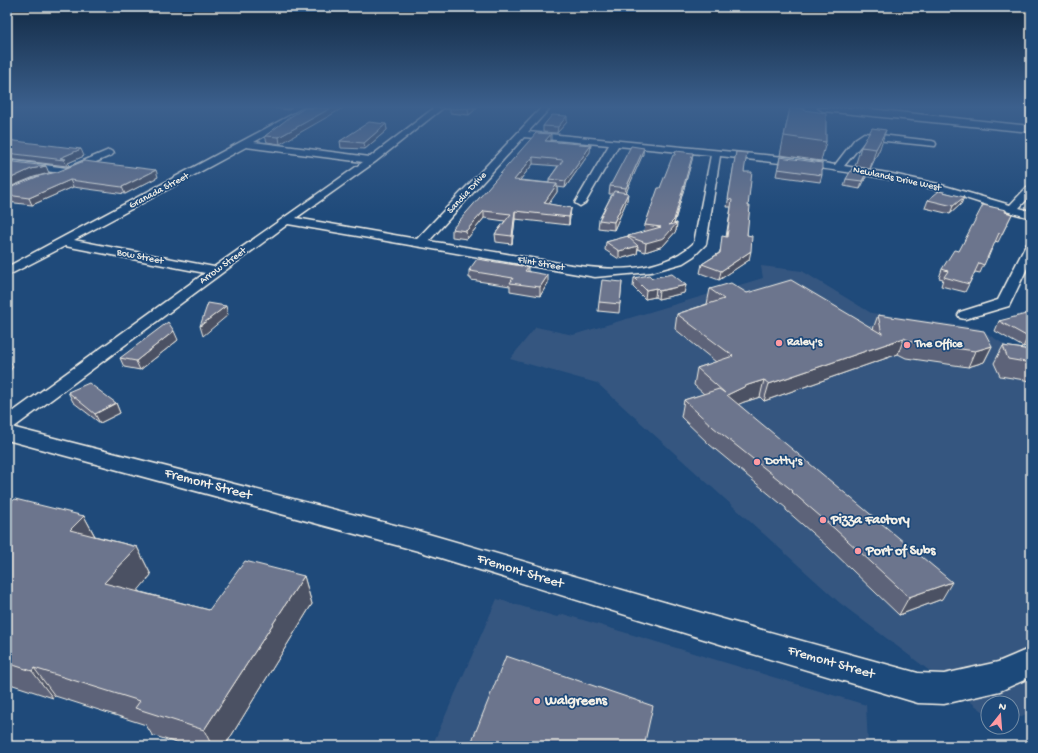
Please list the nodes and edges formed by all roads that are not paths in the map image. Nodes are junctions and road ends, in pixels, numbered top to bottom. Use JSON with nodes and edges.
{"nodes":[{"id":1,"x":394,"y":143,"type":"edge"},
{"id":2,"x":513,"y":143,"type":"edge"},
{"id":3,"x":616,"y":143,"type":"edge"},
{"id":4,"x":617,"y":143,"type":"edge"},
{"id":5,"x":856,"y":143,"type":"edge"},
{"id":6,"x":926,"y":143,"type":"edge"},
{"id":7,"x":246,"y":144,"type":"joint"},
{"id":8,"x":932,"y":144,"type":"dead end"},
{"id":9,"x":109,"y":153,"type":"dead end"},
{"id":10,"x":716,"y":153,"type":"junction"},
{"id":11,"x":372,"y":160,"type":"junction"},
{"id":12,"x":7,"y":164,"type":"edge"},
{"id":13,"x":838,"y":167,"type":"junction"},
{"id":14,"x":68,"y":171,"type":"junction"},
{"id":15,"x":45,"y":179,"type":"edge"},
{"id":16,"x":1031,"y":189,"type":"edge"},
{"id":17,"x":580,"y":203,"type":"dead end"},
{"id":18,"x":1012,"y":209,"type":"junction"},
{"id":19,"x":1031,"y":215,"type":"edge"},
{"id":20,"x":286,"y":220,"type":"junction"},
{"id":21,"x":64,"y":242,"type":"junction"},
{"id":22,"x":421,"y":242,"type":"junction"},
{"id":23,"x":1031,"y":247,"type":"edge"},
{"id":24,"x":7,"y":272,"type":"edge"},
{"id":25,"x":216,"y":272,"type":"junction"},
{"id":26,"x":964,"y":315,"type":"dead end"},
{"id":27,"x":7,"y":424,"type":"edge"},
{"id":28,"x":7,"y":433,"type":"edge"},
{"id":29,"x":1031,"y":662,"type":"edge"}],
"edges":[{"from":1,"to":11,"type":"street","name":"Arrow Street"},
{"from":2,"to":22,"type":"street","name":"Sandia Drive"},
{"from":3,"to":17,"type":"street"},
{"from":4,"to":10,"type":"street","name":"Newlands Drive West"},
{"from":5,"to":13,"type":"street"},
{"from":6,"to":8,"type":"street"},
{"from":7,"to":11,"type":"street"},
{"from":7,"to":21,"type":"street","name":"Granada Street"},
{"from":9,"to":14,"type":"street"},
{"from":10,"to":13,"type":"street","name":"Newlands Drive West"},
{"from":10,"to":22,"type":"street","name":"Flint Street"},
{"from":11,"to":20,"type":"street","name":"Arrow Street"},
{"from":12,"to":14,"type":"street"},
{"from":13,"to":18,"type":"street","name":"Newlands Drive West"},
{"from":14,"to":15,"type":"street"},
{"from":16,"to":18,"type":"street"},
{"from":18,"to":19,"type":"street","name":"Newlands Drive West"},
{"from":20,"to":22,"type":"street","name":"Flint Street"},
{"from":20,"to":25,"type":"street","name":"Arrow Street"},
{"from":21,"to":24,"type":"street","name":"Granada Street"},
{"from":21,"to":25,"type":"street","name":"Bow Street"},
{"from":23,"to":26,"type":"street"},
{"from":25,"to":27,"type":"street","name":"Arrow Street"},
{"from":28,"to":29,"type":"street","name":"Fremont Street"}]}
